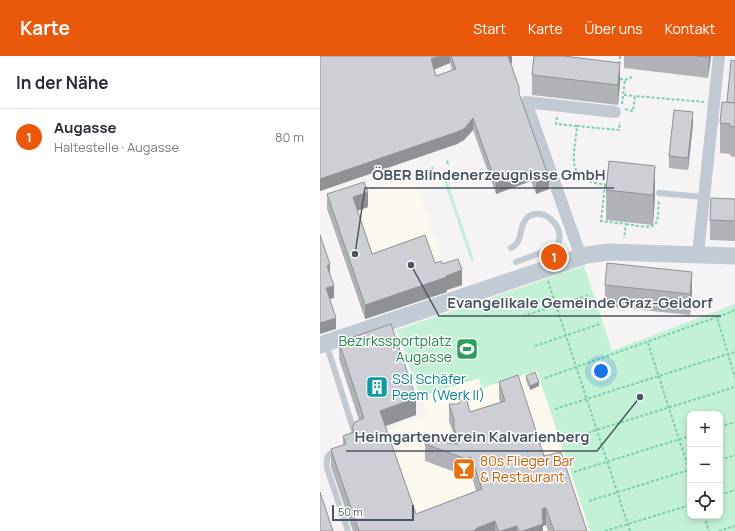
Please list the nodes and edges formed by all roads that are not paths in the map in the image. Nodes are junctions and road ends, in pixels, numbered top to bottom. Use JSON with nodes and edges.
{"nodes":[{"id":1,"x":719,"y":56,"type":"edge"},
{"id":2,"x":618,"y":114,"type":"road end"},
{"id":3,"x":660,"y":193,"type":"road end"},
{"id":4,"x":704,"y":197,"type":"junction"},
{"id":5,"x":511,"y":248,"type":"dead end"},
{"id":6,"x":698,"y":254,"type":"junction"},
{"id":7,"x":735,"y":256,"type":"edge"},
{"id":8,"x":581,"y":257,"type":"junction"},
{"id":9,"x":516,"y":262,"type":"dead end"},
{"id":10,"x":323,"y":344,"type":"edge"},
{"id":11,"x":351,"y":436,"type":"edge"},
{"id":12,"x":346,"y":448,"type":"edge"},
{"id":13,"x":348,"y":531,"type":"edge"}],
"edges":[{"from":1,"to":4,"type":"street"},
{"from":2,"to":8,"type":"street"},
{"from":3,"to":4,"type":"lane"},
{"from":4,"to":6,"type":"street"},
{"from":5,"to":9,"type":"lane"},
{"from":6,"to":7,"type":"street"},
{"from":6,"to":8,"type":"street"},
{"from":8,"to":10,"type":"street"},
{"from":10,"to":11,"type":"lane"},
{"from":12,"to":13,"type":"lane"}]}
